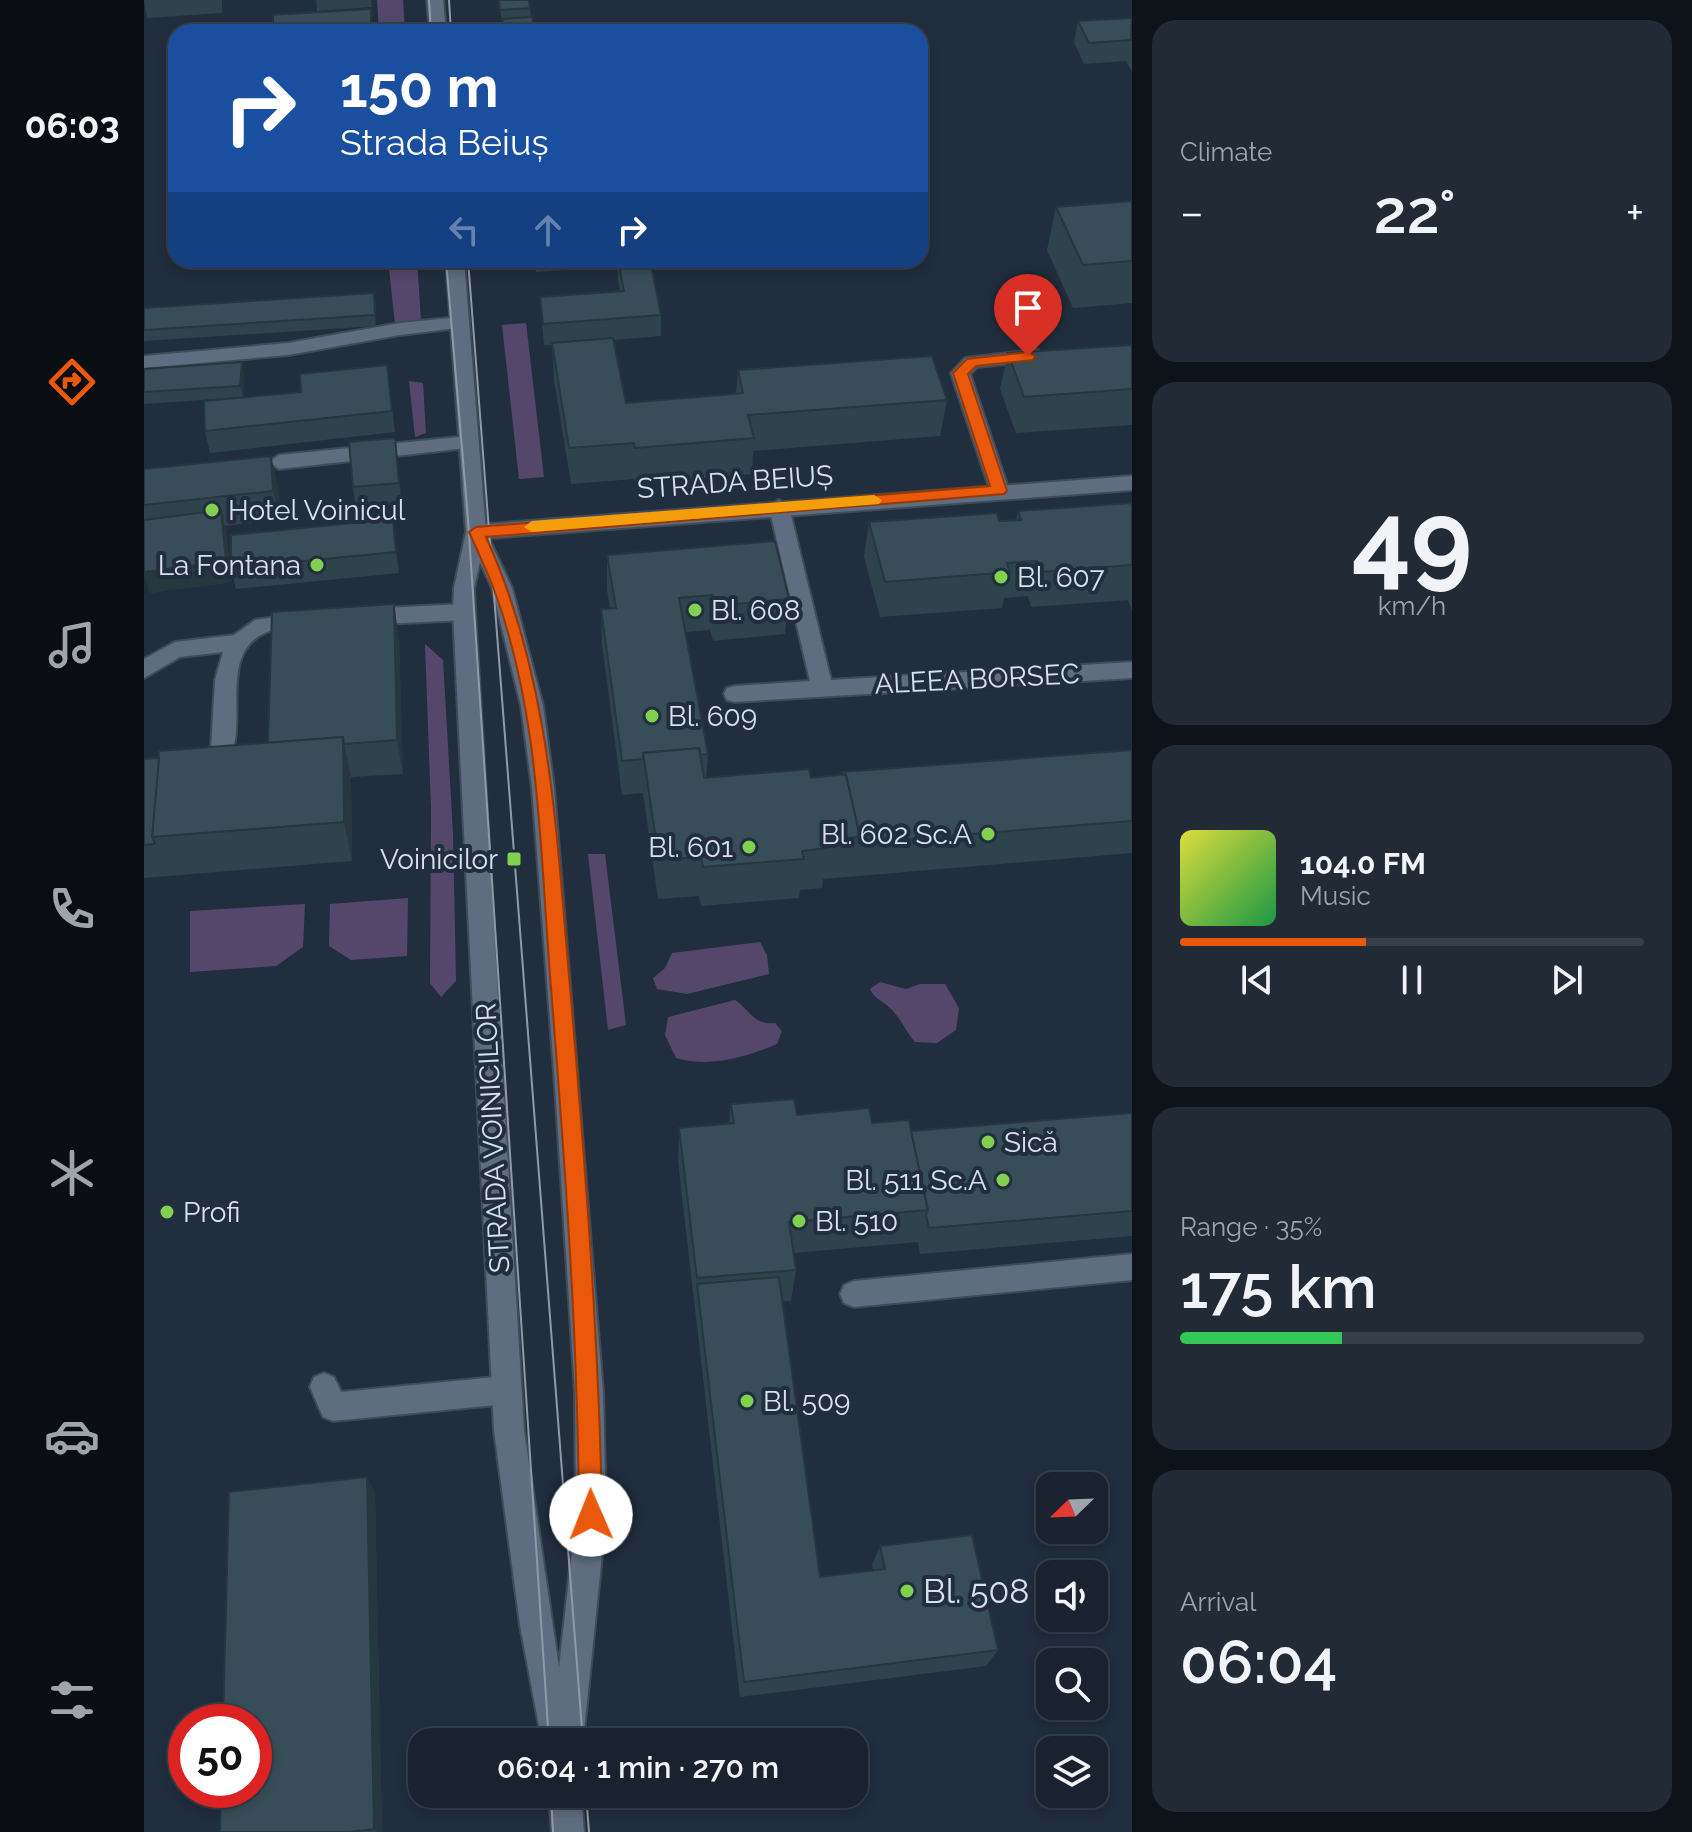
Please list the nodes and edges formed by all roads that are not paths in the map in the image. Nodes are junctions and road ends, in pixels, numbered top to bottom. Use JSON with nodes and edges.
{"nodes":[{"id":1,"x":435,"y":0,"type":"edge"},
{"id":2,"x":437,"y":24,"type":"edge"},
{"id":3,"x":456,"y":268,"type":"edge"},
{"id":4,"x":460,"y":323,"type":"junction"},
{"id":5,"x":1051,"y":355,"type":"edge"},
{"id":6,"x":144,"y":362,"type":"edge"},
{"id":7,"x":469,"y":442,"type":"junction"},
{"id":8,"x":279,"y":462,"type":"dead end"},
{"id":9,"x":1132,"y":483,"type":"edge"},
{"id":10,"x":999,"y":491,"type":"junction"},
{"id":11,"x":779,"y":507,"type":"junction"},
{"id":12,"x":476,"y":532,"type":"junction"},
{"id":13,"x":464,"y":612,"type":"junction"},
{"id":14,"x":237,"y":642,"type":"junction"},
{"id":15,"x":144,"y":670,"type":"edge"},
{"id":16,"x":1132,"y":670,"type":"edge"},
{"id":17,"x":822,"y":688,"type":"junction"},
{"id":18,"x":735,"y":694,"type":"dead end"},
{"id":19,"x":144,"y":769,"type":"edge"},
{"id":20,"x":1132,"y":1267,"type":"edge"},
{"id":21,"x":854,"y":1294,"type":"dead end"},
{"id":22,"x":324,"y":1387,"type":"dead end"},
{"id":23,"x":506,"y":1390,"type":"junction"},
{"id":24,"x":555,"y":1728,"type":"edge"},
{"id":25,"x":568,"y":1728,"type":"edge"},
{"id":26,"x":566,"y":1808,"type":"edge"},
{"id":27,"x":568,"y":1832,"type":"edge"}],
"edges":[{"from":1,"to":2,"type":"main road"},
{"from":3,"to":4,"type":"main road","name":"STRADA VOINICILOR"},
{"from":4,"to":6,"type":"main road"},
{"from":4,"to":7,"type":"main road","name":"STRADA VOINICILOR"},
{"from":5,"to":10,"type":"main road"},
{"from":7,"to":8,"type":"main road"},
{"from":7,"to":12,"type":"main road","name":"STRADA VOINICILOR"},
{"from":9,"to":10,"type":"main road","name":"STRADA BEIUȘ"},
{"from":10,"to":11,"type":"main road","name":"STRADA BEIUȘ"},
{"from":11,"to":12,"type":"main road","name":"STRADA BEIUȘ"},
{"from":11,"to":17,"type":"main road"},
{"from":12,"to":13,"type":"main road","name":"STRADA VOINICILOR"},
{"from":12,"to":25,"type":"main road","name":"STRADA VOINICILOR"},
{"from":13,"to":14,"type":"main road"},
{"from":13,"to":23,"type":"main road","name":"STRADA VOINICILOR"},
{"from":14,"to":15,"type":"main road"},
{"from":14,"to":19,"type":"main road"},
{"from":16,"to":17,"type":"main road","name":"ALEEA BORSEC"},
{"from":17,"to":18,"type":"main road","name":"ALEEA BORSEC"},
{"from":20,"to":21,"type":"main road"},
{"from":22,"to":23,"type":"main road"},
{"from":23,"to":24,"type":"main road","name":"STRADA VOINICILOR"},
{"from":26,"to":27,"type":"main road"}]}
